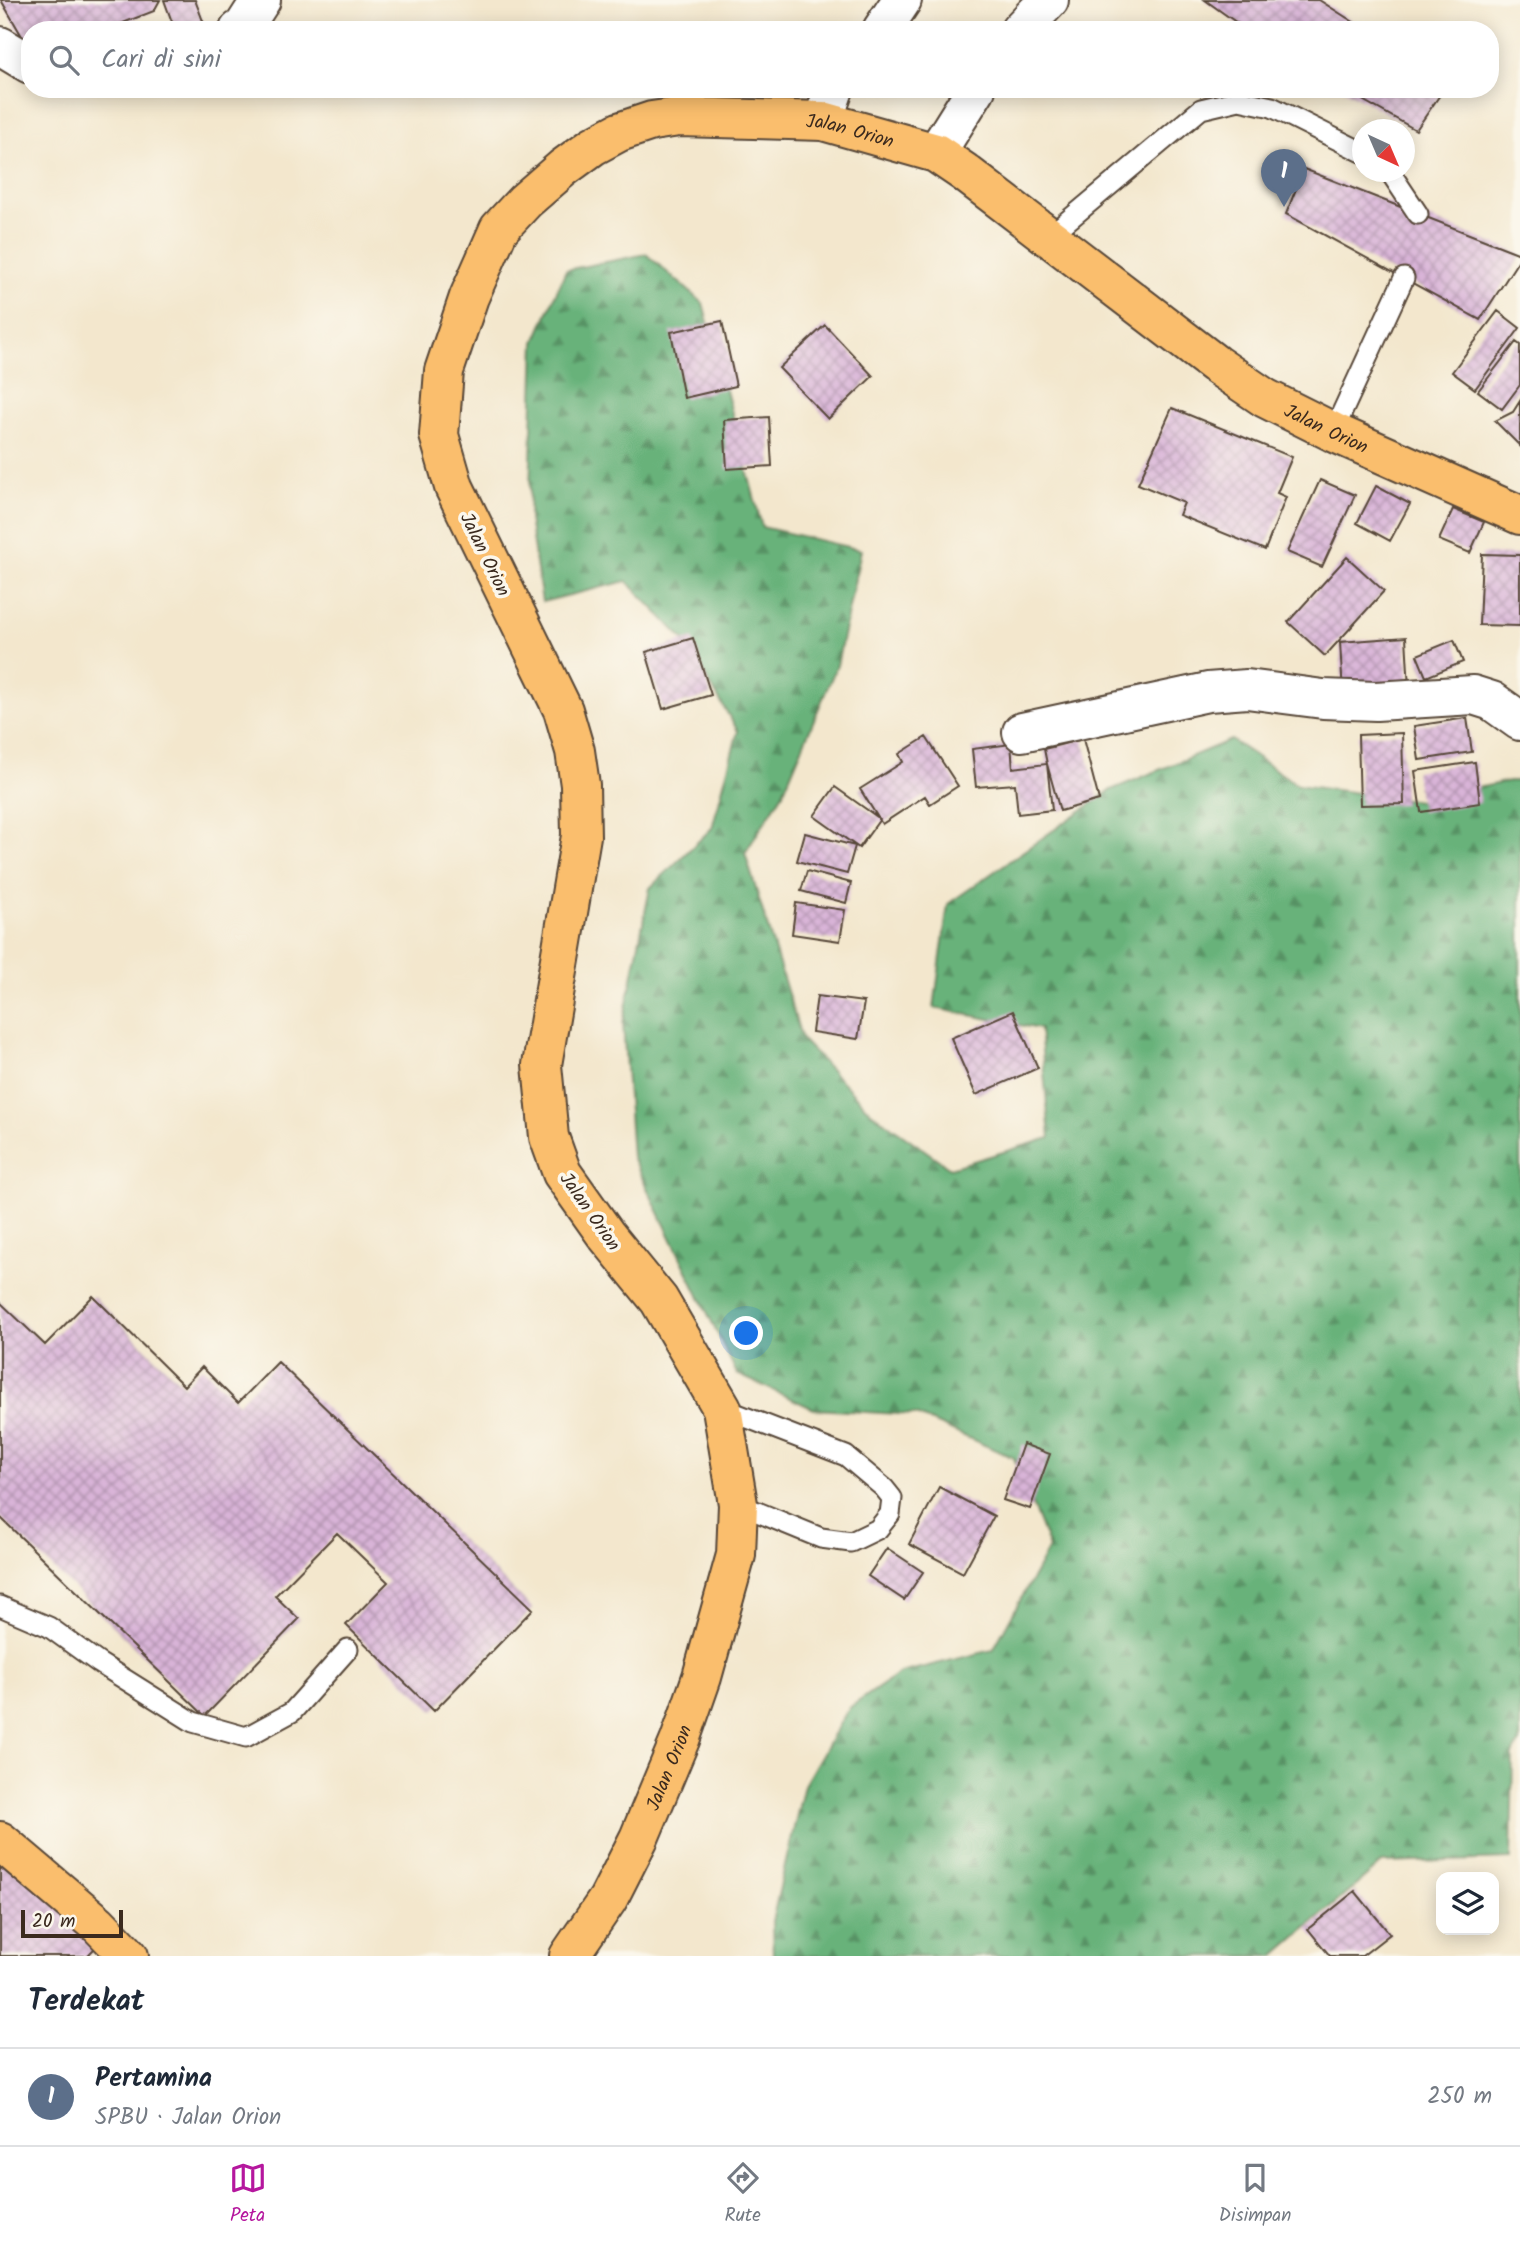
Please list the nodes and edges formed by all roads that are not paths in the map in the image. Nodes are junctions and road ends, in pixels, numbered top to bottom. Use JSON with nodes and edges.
{"nodes":[{"id":1,"x":261,"y":0,"type":"edge"},
{"id":2,"x":902,"y":0,"type":"edge"},
{"id":3,"x":1049,"y":0,"type":"edge"},
{"id":4,"x":248,"y":21,"type":"edge"},
{"id":5,"x":888,"y":21,"type":"edge"},
{"id":6,"x":1029,"y":21,"type":"edge"},
{"id":7,"x":0,"y":46,"type":"edge"},
{"id":8,"x":21,"y":59,"type":"edge"},
{"id":9,"x":967,"y":98,"type":"edge"},
{"id":10,"x":828,"y":105,"type":"edge"},
{"id":11,"x":1352,"y":147,"type":"edge"},
{"id":12,"x":936,"y":153,"type":"junction"},
{"id":13,"x":1397,"y":182,"type":"edge"},
{"id":14,"x":1418,"y":214,"type":"dead end"},
{"id":15,"x":1047,"y":238,"type":"junction"},
{"id":16,"x":1404,"y":278,"type":"dead end"},
{"id":17,"x":1333,"y":432,"type":"junction"},
{"id":18,"x":1520,"y":515,"type":"edge"},
{"id":19,"x":1520,"y":721,"type":"edge"},
{"id":20,"x":1022,"y":732,"type":"dead end"},
{"id":21,"x":722,"y":1408,"type":"junction"},
{"id":22,"x":738,"y":1504,"type":"junction"},
{"id":23,"x":0,"y":1606,"type":"edge"},
{"id":24,"x":348,"y":1649,"type":"dead end"},
{"id":25,"x":0,"y":1841,"type":"edge"},
{"id":26,"x":129,"y":1956,"type":"edge"},
{"id":27,"x":569,"y":1956,"type":"edge"}],
"edges":[{"from":1,"to":4,"type":"street"},
{"from":2,"to":5,"type":"street"},
{"from":3,"to":6,"type":"street"},
{"from":7,"to":8,"type":"street"},
{"from":9,"to":12,"type":"street"},
{"from":10,"to":12,"type":"highway","name":"Jalan Orion"},
{"from":10,"to":21,"type":"highway","name":"Jalan Orion"},
{"from":11,"to":15,"type":"lane"},
{"from":12,"to":15,"type":"highway","name":"Jalan Orion"},
{"from":13,"to":14,"type":"lane"},
{"from":15,"to":17,"type":"highway","name":"Jalan Orion"},
{"from":16,"to":17,"type":"lane"},
{"from":17,"to":18,"type":"highway","name":"Jalan Orion"},
{"from":19,"to":20,"type":"street"},
{"from":21,"to":22,"type":"highway","name":"Jalan Orion"},
{"from":21,"to":22,"type":"lane"},
{"from":22,"to":27,"type":"highway","name":"Jalan Orion"},
{"from":23,"to":24,"type":"lane"},
{"from":25,"to":26,"type":"highway"}]}
